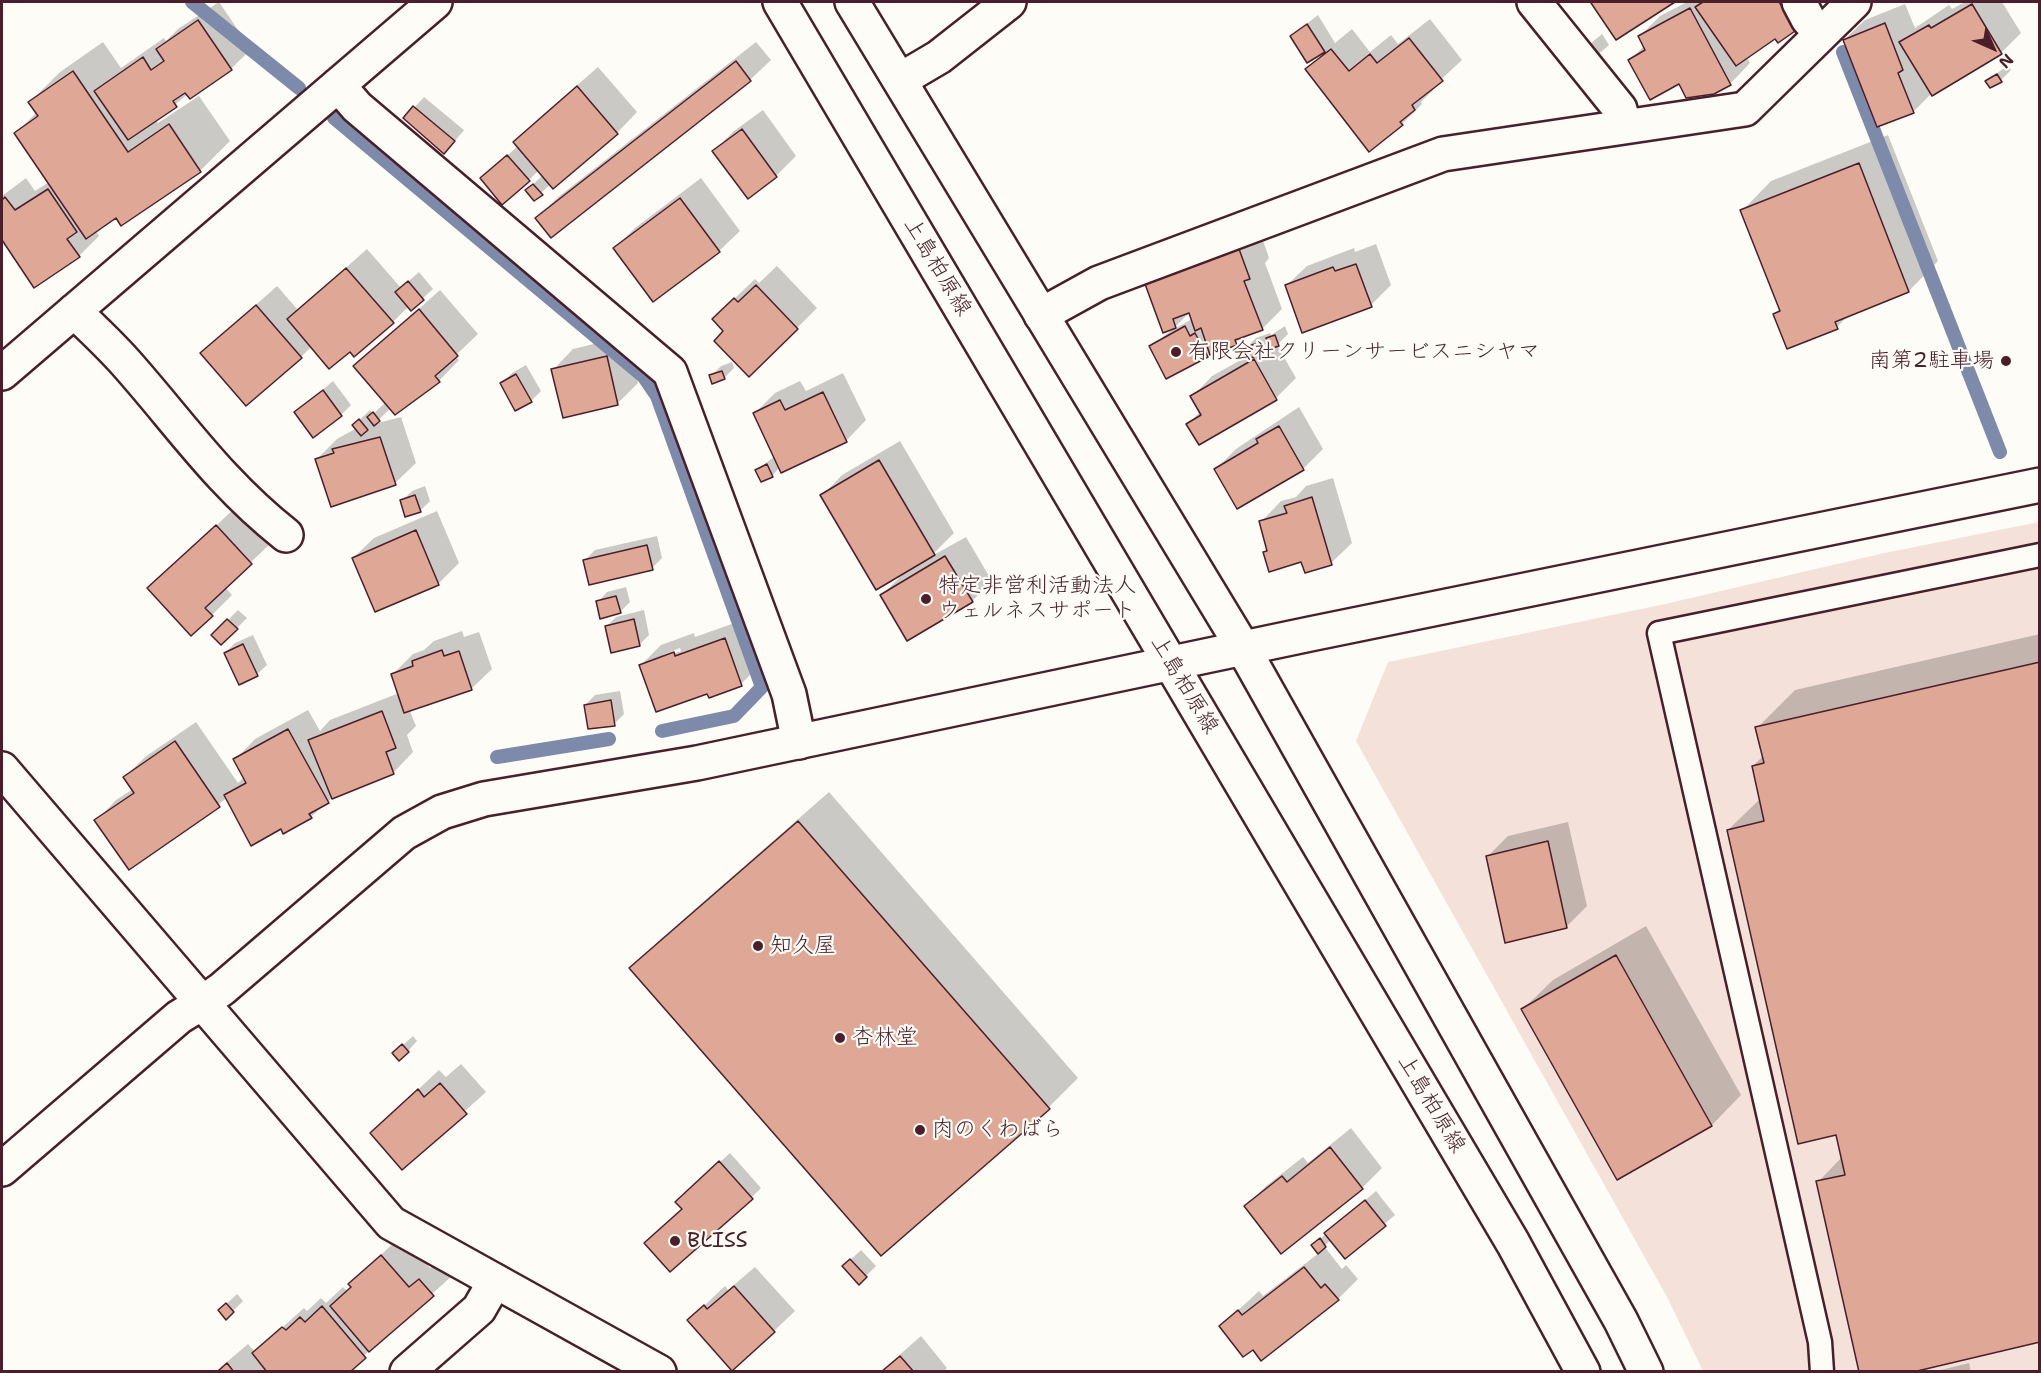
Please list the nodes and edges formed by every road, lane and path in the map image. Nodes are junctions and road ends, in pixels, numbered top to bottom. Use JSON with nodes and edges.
{"nodes":[{"id":1,"x":435,"y":2,"type":"edge"},
{"id":2,"x":780,"y":2,"type":"edge"},
{"id":3,"x":852,"y":2,"type":"edge"},
{"id":4,"x":1009,"y":2,"type":"edge"},
{"id":5,"x":1534,"y":2,"type":"edge"},
{"id":6,"x":1800,"y":2,"type":"edge"},
{"id":7,"x":1854,"y":2,"type":"edge"},
{"id":8,"x":1821,"y":34,"type":"junction"},
{"id":9,"x":900,"y":81,"type":"junction"},
{"id":10,"x":338,"y":85,"type":"junction"},
{"id":11,"x":1623,"y":127,"type":"junction"},
{"id":12,"x":74,"y":311,"type":"junction"},
{"id":13,"x":1041,"y":315,"type":"junction"},
{"id":14,"x":2,"y":373,"type":"edge"},
{"id":15,"x":2040,"y":485,"type":"edge"},
{"id":16,"x":286,"y":535,"type":"dead end"},
{"id":17,"x":2040,"y":555,"type":"edge"},
{"id":18,"x":1243,"y":648,"type":"junction"},
{"id":19,"x":1171,"y":663,"type":"junction"},
{"id":20,"x":799,"y":742,"type":"junction"},
{"id":21,"x":2,"y":769,"type":"edge"},
{"id":22,"x":202,"y":1002,"type":"junction"},
{"id":23,"x":2,"y":1169,"type":"edge"},
{"id":24,"x":495,"y":1281,"type":"junction"},
{"id":25,"x":1823,"y":1369,"type":"edge"},
{"id":26,"x":407,"y":1371,"type":"edge"},
{"id":27,"x":659,"y":1371,"type":"edge"},
{"id":28,"x":1583,"y":1371,"type":"edge"},
{"id":29,"x":1646,"y":1371,"type":"edge"}],
"edges":[{"from":1,"to":10,"type":"street"},
{"from":2,"to":19,"type":"street","name":"上島柏原線"},
{"from":3,"to":9,"type":"street"},
{"from":4,"to":9,"type":"street"},
{"from":5,"to":11,"type":"street"},
{"from":6,"to":8,"type":"street"},
{"from":7,"to":8,"type":"street"},
{"from":8,"to":11,"type":"street"},
{"from":9,"to":13,"type":"street"},
{"from":10,"to":12,"type":"street"},
{"from":10,"to":20,"type":"street"},
{"from":11,"to":13,"type":"street"},
{"from":12,"to":14,"type":"street"},
{"from":12,"to":16,"type":"street"},
{"from":13,"to":18,"type":"street"},
{"from":15,"to":18,"type":"street"},
{"from":17,"to":25,"type":"lane"},
{"from":18,"to":19,"type":"street"},
{"from":18,"to":29,"type":"street"},
{"from":19,"to":20,"type":"street"},
{"from":19,"to":28,"type":"street","name":"上島柏原線"},
{"from":20,"to":22,"type":"street"},
{"from":21,"to":22,"type":"street"},
{"from":22,"to":23,"type":"street"},
{"from":22,"to":24,"type":"street"},
{"from":24,"to":26,"type":"street"},
{"from":24,"to":27,"type":"street"}]}
